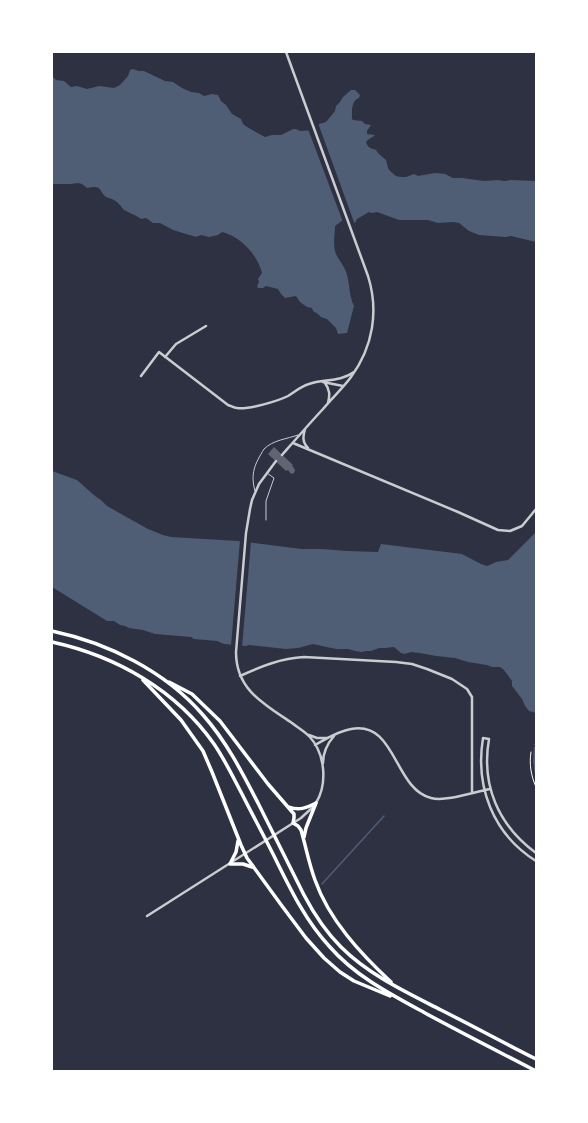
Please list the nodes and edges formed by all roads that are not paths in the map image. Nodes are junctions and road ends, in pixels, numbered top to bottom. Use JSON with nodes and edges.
{"nodes":[{"id":1,"x":286,"y":52,"type":"edge"},
{"id":2,"x":206,"y":326,"type":"dead end"},
{"id":3,"x":165,"y":357,"type":"junction"},
{"id":4,"x":356,"y":370,"type":"junction"},
{"id":5,"x":141,"y":376,"type":"dead end"},
{"id":6,"x":317,"y":382,"type":"junction"},
{"id":7,"x":325,"y":383,"type":"junction"},
{"id":8,"x":344,"y":386,"type":"junction"},
{"id":9,"x":327,"y":404,"type":"junction"},
{"id":10,"x":306,"y":428,"type":"junction"},
{"id":11,"x":299,"y":435,"type":"junction"},
{"id":12,"x":292,"y":443,"type":"junction"},
{"id":13,"x":310,"y":450,"type":"junction"},
{"id":14,"x":282,"y":455,"type":"dead end"},
{"id":15,"x":276,"y":461,"type":"dead end"},
{"id":16,"x":267,"y":473,"type":"junction"},
{"id":17,"x":255,"y":492,"type":"junction"},
{"id":18,"x":536,"y":510,"type":"edge"},
{"id":19,"x":266,"y":520,"type":"dead end"},
{"id":20,"x":52,"y":631,"type":"edge"},
{"id":21,"x":52,"y":642,"type":"edge"},
{"id":22,"x":138,"y":675,"type":"junction"},
{"id":23,"x":240,"y":676,"type":"junction"},
{"id":24,"x":165,"y":681,"type":"junction"},
{"id":25,"x":307,"y":734,"type":"junction"},
{"id":26,"x":336,"y":735,"type":"junction"},
{"id":27,"x":330,"y":738,"type":"junction"},
{"id":28,"x":315,"y":745,"type":"junction"},
{"id":29,"x":323,"y":768,"type":"junction"},
{"id":30,"x":490,"y":789,"type":"junction"},
{"id":31,"x":484,"y":790,"type":"junction"},
{"id":32,"x":472,"y":793,"type":"junction"},
{"id":33,"x":316,"y":803,"type":"junction"},
{"id":34,"x":288,"y":807,"type":"junction"},
{"id":35,"x":293,"y":823,"type":"junction"},
{"id":36,"x":513,"y":833,"type":"junction"},
{"id":37,"x":508,"y":836,"type":"junction"},
{"id":38,"x":238,"y":837,"type":"junction"},
{"id":39,"x":304,"y":842,"type":"junction"},
{"id":40,"x":536,"y":853,"type":"edge"},
{"id":41,"x":246,"y":854,"type":"junction"},
{"id":42,"x":536,"y":861,"type":"edge"},
{"id":43,"x":230,"y":864,"type":"junction"},
{"id":44,"x":254,"y":868,"type":"junction"},
{"id":45,"x":147,"y":916,"type":"dead end"},
{"id":46,"x":396,"y":986,"type":"junction"},
{"id":47,"x":400,"y":999,"type":"junction"},
{"id":48,"x":536,"y":1059,"type":"edge"},
{"id":49,"x":536,"y":1071,"type":"edge"}],
"edges":[{"from":1,"to":4,"type":"street"},
{"from":2,"to":3,"type":"street"},
{"from":3,"to":5,"type":"street"},
{"from":3,"to":6,"type":"street"},
{"from":4,"to":6,"type":"street"},
{"from":4,"to":8,"type":"street"},
{"from":6,"to":7,"type":"street"},
{"from":7,"to":8,"type":"street"},
{"from":7,"to":9,"type":"street"},
{"from":8,"to":9,"type":"street"},
{"from":9,"to":10,"type":"street"},
{"from":10,"to":11,"type":"street"},
{"from":10,"to":13,"type":"street"},
{"from":11,"to":12,"type":"street"},
{"from":11,"to":17,"type":"lane"},
{"from":12,"to":13,"type":"street"},
{"from":12,"to":14,"type":"street"},
{"from":13,"to":18,"type":"street"},
{"from":15,"to":16,"type":"street"},
{"from":16,"to":17,"type":"street"},
{"from":16,"to":19,"type":"lane"},
{"from":17,"to":23,"type":"street"},
{"from":20,"to":24,"type":"main road"},
{"from":21,"to":22,"type":"main road"},
{"from":22,"to":38,"type":"main road"},
{"from":22,"to":47,"type":"main road"},
{"from":23,"to":25,"type":"street"},
{"from":23,"to":32,"type":"street"},
{"from":24,"to":34,"type":"main road"},
{"from":24,"to":46,"type":"main road"},
{"from":25,"to":27,"type":"street"},
{"from":25,"to":28,"type":"street"},
{"from":26,"to":27,"type":"street"},
{"from":26,"to":29,"type":"street"},
{"from":26,"to":32,"type":"street"},
{"from":27,"to":28,"type":"street"},
{"from":28,"to":29,"type":"street"},
{"from":29,"to":33,"type":"street"},
{"from":30,"to":31,"type":"street"},
{"from":30,"to":31,"type":"street"},
{"from":30,"to":36,"type":"street"},
{"from":31,"to":32,"type":"street"},
{"from":31,"to":37,"type":"street"},
{"from":33,"to":34,"type":"main road"},
{"from":33,"to":35,"type":"street"},
{"from":33,"to":39,"type":"main road"},
{"from":34,"to":35,"type":"main road"},
{"from":35,"to":39,"type":"main road"},
{"from":35,"to":41,"type":"street"},
{"from":36,"to":37,"type":"street"},
{"from":36,"to":40,"type":"street"},
{"from":37,"to":42,"type":"street"},
{"from":38,"to":41,"type":"main road"},
{"from":38,"to":43,"type":"main road"},
{"from":39,"to":46,"type":"main road"},
{"from":41,"to":43,"type":"street"},
{"from":41,"to":44,"type":"main road"},
{"from":43,"to":44,"type":"main road"},
{"from":43,"to":45,"type":"street"},
{"from":44,"to":47,"type":"main road"},
{"from":46,"to":48,"type":"main road"},
{"from":47,"to":49,"type":"main road"}]}
